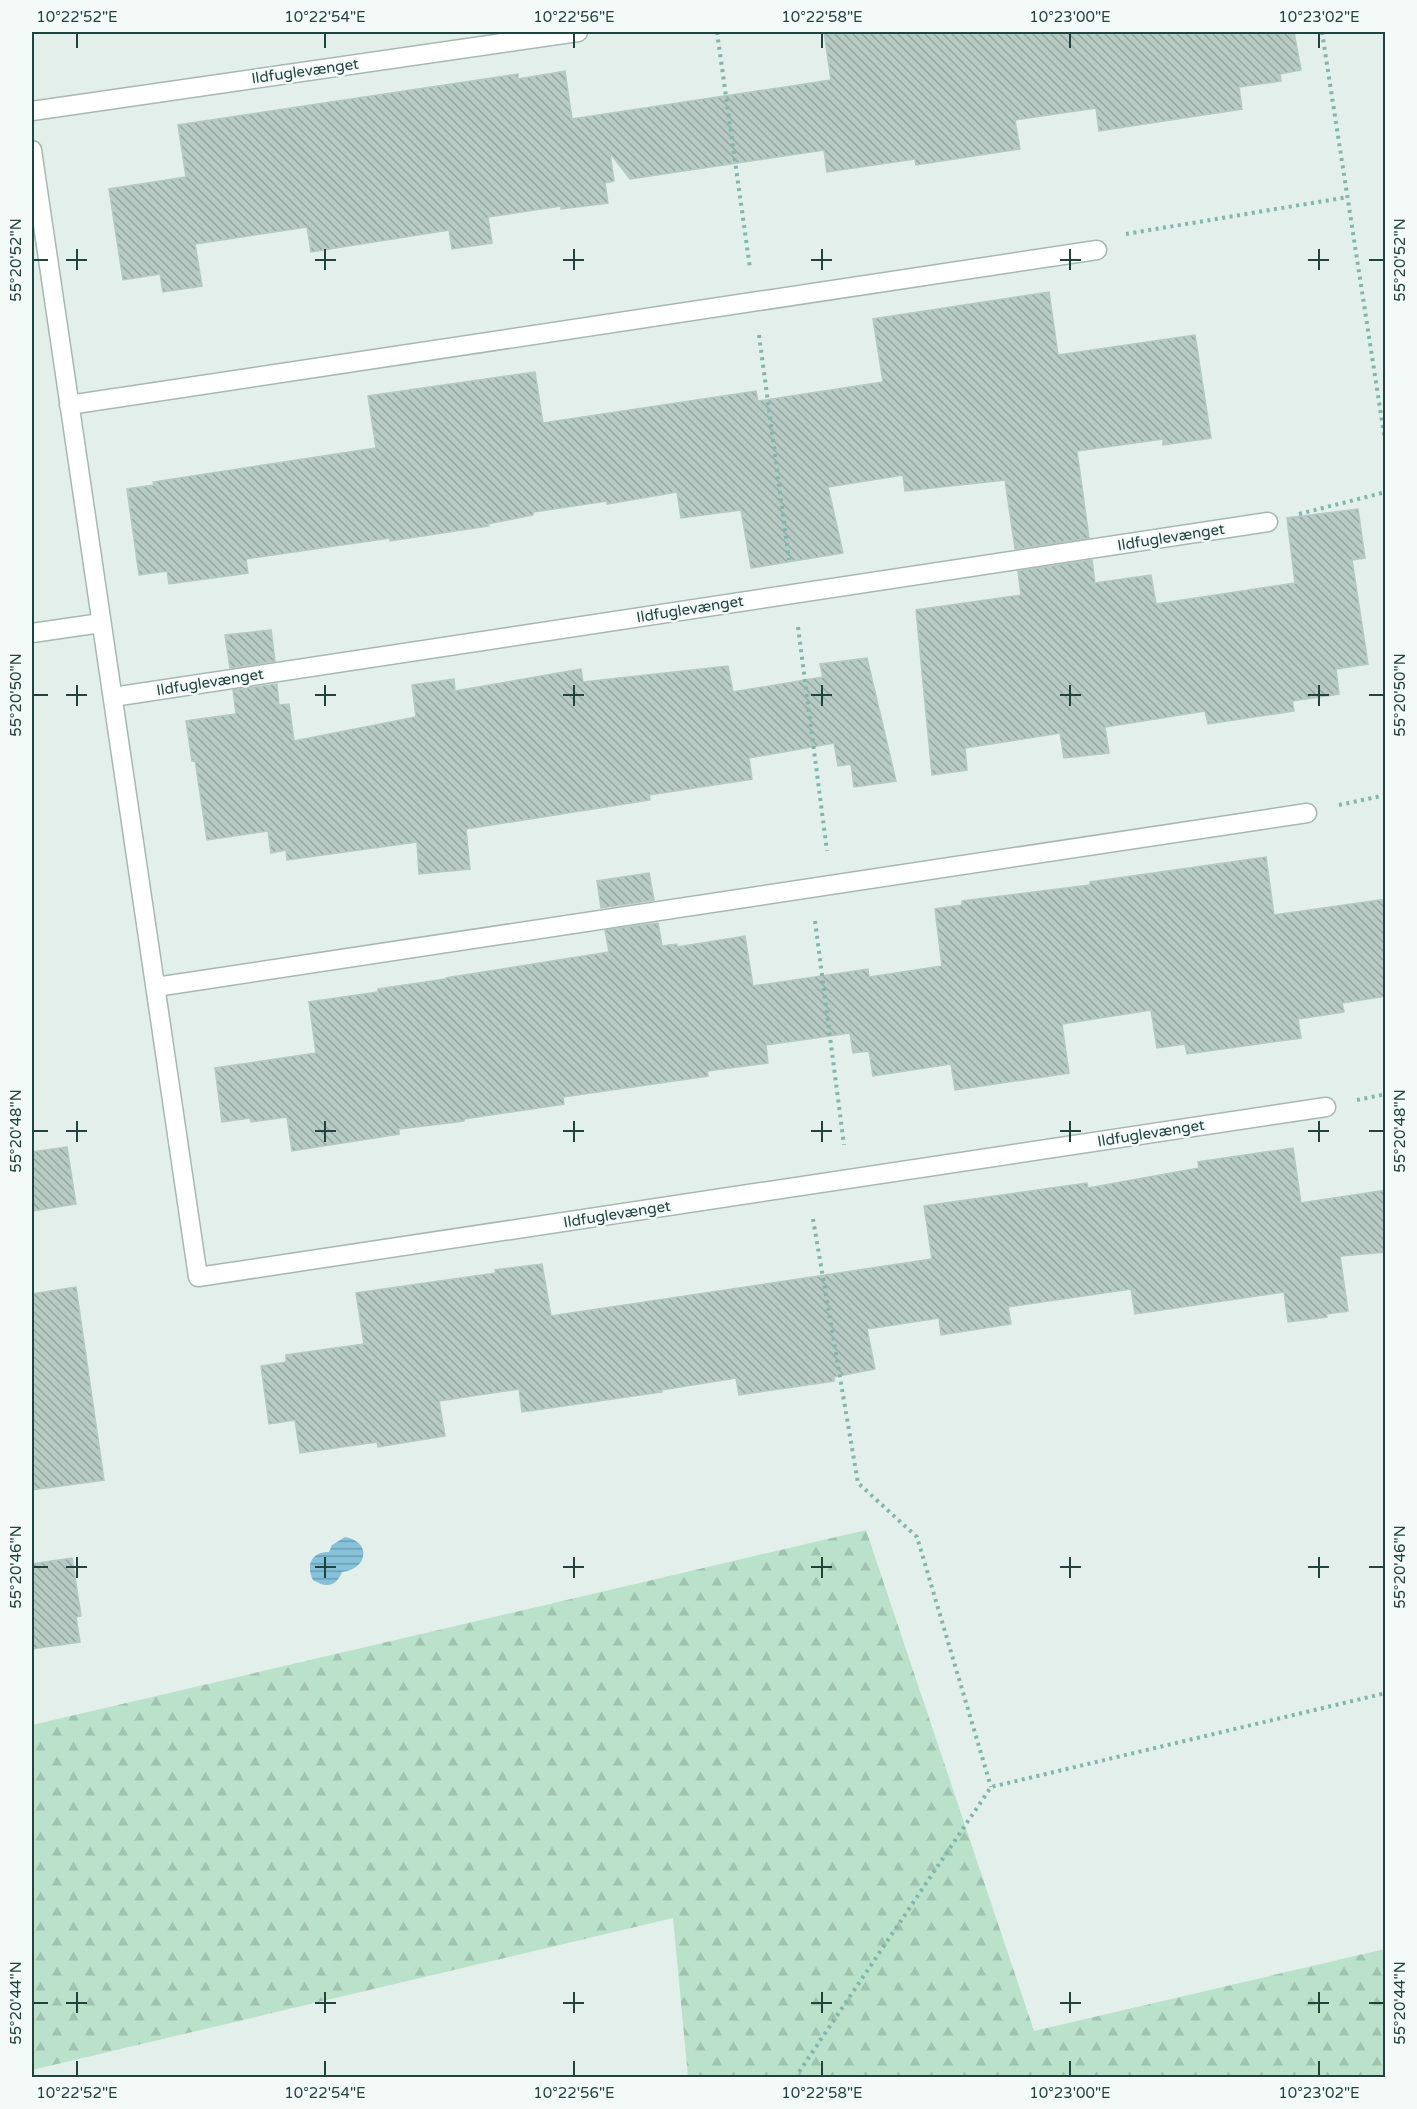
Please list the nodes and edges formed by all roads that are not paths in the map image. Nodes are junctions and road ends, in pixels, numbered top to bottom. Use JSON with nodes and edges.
{"nodes":[{"id":1,"x":578,"y":32,"type":"edge"},
{"id":2,"x":32,"y":111,"type":"edge"},
{"id":3,"x":32,"y":150,"type":"edge"},
{"id":4,"x":1097,"y":250,"type":"road end"},
{"id":5,"x":69,"y":405,"type":"junction"},
{"id":6,"x":1268,"y":522,"type":"road end"},
{"id":7,"x":101,"y":623,"type":"junction"},
{"id":8,"x":32,"y":633,"type":"edge"},
{"id":9,"x":113,"y":697,"type":"junction"},
{"id":10,"x":1307,"y":813,"type":"road end"},
{"id":11,"x":156,"y":987,"type":"junction"},
{"id":12,"x":1326,"y":1107,"type":"dead end"}],
"edges":[{"from":1,"to":2,"type":"street","name":"Ildfuglevænget"},
{"from":3,"to":5,"type":"street","name":"Ildfuglevænget"},
{"from":4,"to":5,"type":"street"},
{"from":5,"to":7,"type":"street","name":"Ildfuglevænget"},
{"from":6,"to":9,"type":"street","name":"Ildfuglevænget"},
{"from":7,"to":8,"type":"street"},
{"from":7,"to":9,"type":"street","name":"Ildfuglevænget"},
{"from":9,"to":11,"type":"street","name":"Ildfuglevænget"},
{"from":10,"to":11,"type":"street"},
{"from":11,"to":12,"type":"street","name":"Ildfuglevænget"}]}
